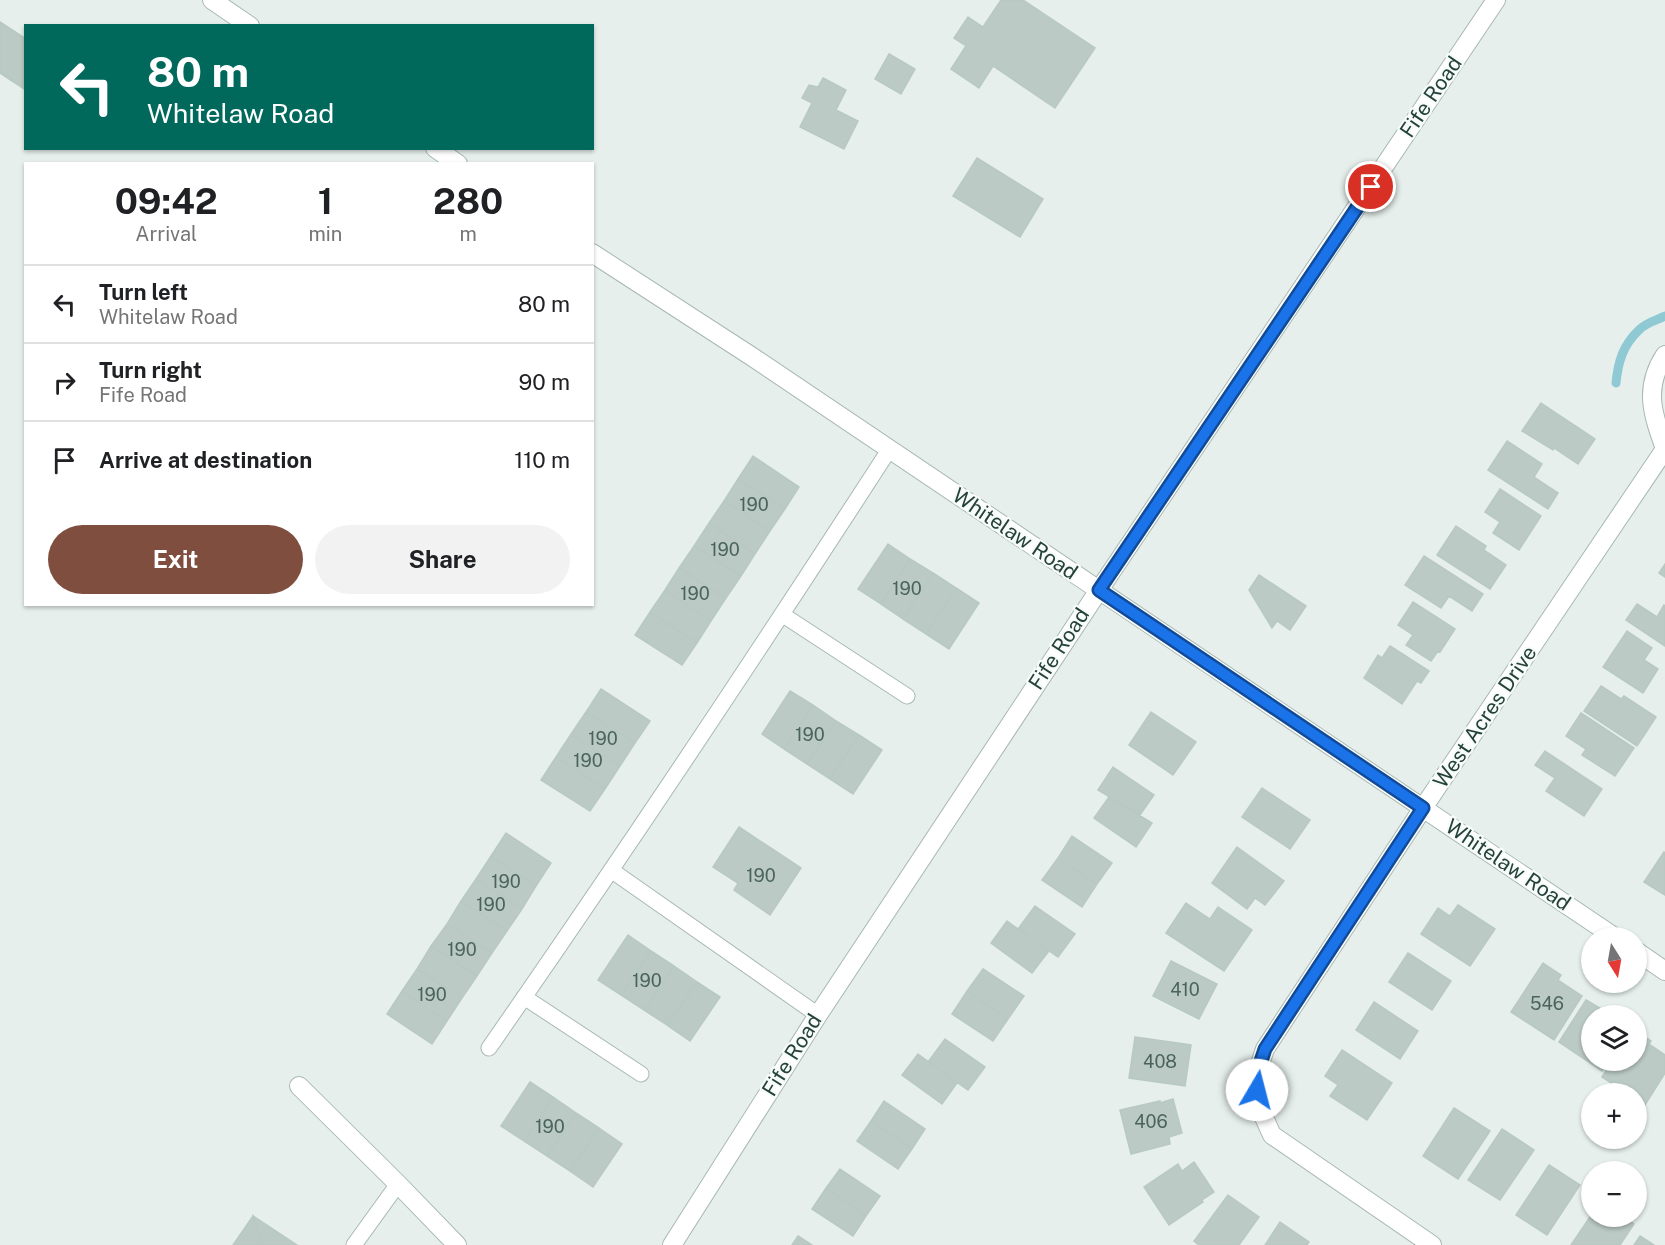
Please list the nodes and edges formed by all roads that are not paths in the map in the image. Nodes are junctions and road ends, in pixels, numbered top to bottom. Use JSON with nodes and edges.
{"nodes":[{"id":1,"x":212,"y":0,"type":"edge"},
{"id":2,"x":1496,"y":0,"type":"edge"},
{"id":3,"x":247,"y":24,"type":"edge"},
{"id":4,"x":438,"y":150,"type":"edge"},
{"id":5,"x":455,"y":162,"type":"edge"},
{"id":6,"x":594,"y":254,"type":"edge"},
{"id":7,"x":1665,"y":355,"type":"edge"},
{"id":8,"x":1665,"y":449,"type":"edge"},
{"id":9,"x":889,"y":450,"type":"junction"},
{"id":10,"x":1099,"y":590,"type":"junction"},
{"id":11,"x":783,"y":615,"type":"junction"},
{"id":12,"x":907,"y":696,"type":"dead end"},
{"id":13,"x":1423,"y":808,"type":"junction"},
{"id":14,"x":611,"y":870,"type":"junction"},
{"id":15,"x":1600,"y":927,"type":"edge"},
{"id":16,"x":1647,"y":959,"type":"edge"},
{"id":17,"x":1665,"y":971,"type":"edge"},
{"id":18,"x":524,"y":997,"type":"junction"},
{"id":19,"x":818,"y":1015,"type":"junction"},
{"id":20,"x":489,"y":1048,"type":"dead end"},
{"id":21,"x":641,"y":1074,"type":"dead end"},
{"id":22,"x":299,"y":1086,"type":"dead end"},
{"id":23,"x":398,"y":1184,"type":"junction"},
{"id":24,"x":354,"y":1245,"type":"edge"},
{"id":25,"x":457,"y":1245,"type":"edge"},
{"id":26,"x":672,"y":1245,"type":"edge"},
{"id":27,"x":1432,"y":1245,"type":"edge"}],
"edges":[{"from":1,"to":3,"type":"street"},
{"from":2,"to":10,"type":"street","name":"Fife Road"},
{"from":4,"to":5,"type":"street"},
{"from":6,"to":9,"type":"street","name":"Whitelaw Road"},
{"from":7,"to":8,"type":"street","name":"West Acres Drive"},
{"from":8,"to":13,"type":"street","name":"West Acres Drive"},
{"from":9,"to":10,"type":"street","name":"Whitelaw Road"},
{"from":9,"to":11,"type":"lane"},
{"from":10,"to":13,"type":"street","name":"Whitelaw Road"},
{"from":10,"to":19,"type":"street","name":"Fife Road"},
{"from":11,"to":12,"type":"lane"},
{"from":11,"to":14,"type":"lane"},
{"from":13,"to":15,"type":"street","name":"Whitelaw Road"},
{"from":13,"to":27,"type":"street","name":"West Acres Drive"},
{"from":14,"to":18,"type":"lane"},
{"from":14,"to":19,"type":"lane"},
{"from":16,"to":17,"type":"street"},
{"from":18,"to":20,"type":"lane"},
{"from":18,"to":21,"type":"lane"},
{"from":19,"to":26,"type":"street","name":"Fife Road"},
{"from":22,"to":23,"type":"street"},
{"from":23,"to":24,"type":"lane"},
{"from":23,"to":25,"type":"street"}]}
